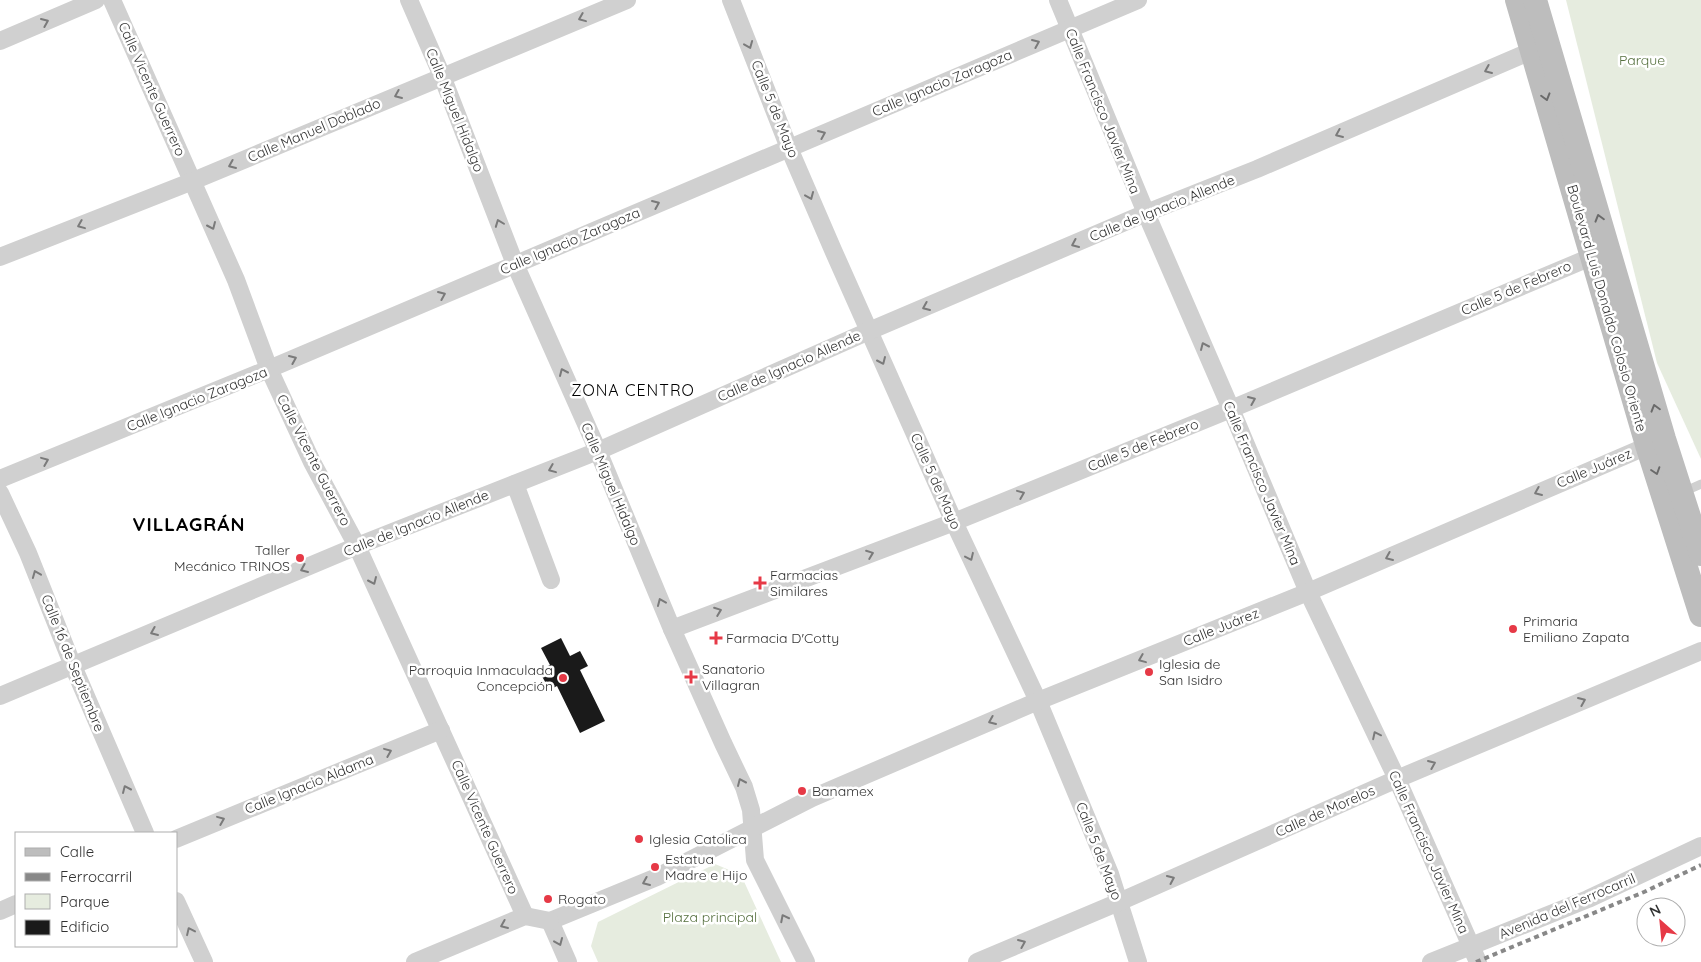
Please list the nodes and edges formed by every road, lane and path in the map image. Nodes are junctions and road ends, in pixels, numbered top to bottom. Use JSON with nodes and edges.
{"nodes":[{"id":1,"x":96,"y":0,"type":"edge"},
{"id":2,"x":112,"y":0,"type":"edge"},
{"id":3,"x":409,"y":0,"type":"edge"},
{"id":4,"x":627,"y":0,"type":"edge"},
{"id":5,"x":731,"y":0,"type":"edge"},
{"id":6,"x":1058,"y":0,"type":"edge"},
{"id":7,"x":1138,"y":0,"type":"edge"},
{"id":8,"x":1517,"y":0,"type":"edge"},
{"id":9,"x":1535,"y":0,"type":"edge"},
{"id":10,"x":1070,"y":29,"type":"junction"},
{"id":11,"x":0,"y":40,"type":"edge"},
{"id":12,"x":1540,"y":47,"type":"junction"},
{"id":13,"x":442,"y":76,"type":"junction"},
{"id":14,"x":789,"y":148,"type":"junction"},
{"id":15,"x":193,"y":181,"type":"junction"},
{"id":16,"x":1146,"y":213,"type":"junction"},
{"id":17,"x":1600,"y":253,"type":"junction"},
{"id":18,"x":0,"y":258,"type":"edge"},
{"id":19,"x":515,"y":264,"type":"junction"},
{"id":20,"x":869,"y":331,"type":"junction"},
{"id":21,"x":269,"y":369,"type":"junction"},
{"id":22,"x":1232,"y":409,"type":"junction"},
{"id":23,"x":1656,"y":442,"type":"junction"},
{"id":24,"x":598,"y":451,"type":"junction"},
{"id":25,"x":0,"y":479,"type":"edge"},
{"id":26,"x":515,"y":484,"type":"junction"},
{"id":27,"x":1691,"y":488,"type":"edge"},
{"id":28,"x":0,"y":493,"type":"edge"},
{"id":29,"x":954,"y":522,"type":"junction"},
{"id":30,"x":357,"y":546,"type":"junction"},
{"id":31,"x":1701,"y":554,"type":"edge"},
{"id":32,"x":551,"y":580,"type":"dead end"},
{"id":33,"x":1308,"y":592,"type":"junction"},
{"id":34,"x":1701,"y":615,"type":"edge"},
{"id":35,"x":672,"y":629,"type":"junction"},
{"id":36,"x":1701,"y":651,"type":"edge"},
{"id":37,"x":72,"y":666,"type":"junction"},
{"id":38,"x":0,"y":696,"type":"edge"},
{"id":39,"x":1038,"y":701,"type":"junction"},
{"id":40,"x":441,"y":730,"type":"junction"},
{"id":41,"x":1397,"y":779,"type":"junction"},
{"id":42,"x":753,"y":829,"type":"junction"},
{"id":43,"x":145,"y":832,"type":"edge"},
{"id":44,"x":178,"y":838,"type":"edge"},
{"id":45,"x":1701,"y":846,"type":"edge"},
{"id":46,"x":1119,"y":902,"type":"junction"},
{"id":47,"x":15,"y":904,"type":"edge"},
{"id":48,"x":178,"y":905,"type":"edge"},
{"id":49,"x":0,"y":911,"type":"edge"},
{"id":50,"x":524,"y":916,"type":"junction"},
{"id":51,"x":550,"y":921,"type":"junction"},
{"id":52,"x":1471,"y":945,"type":"junction"},
{"id":53,"x":204,"y":962,"type":"edge"},
{"id":54,"x":415,"y":962,"type":"edge"},
{"id":55,"x":568,"y":962,"type":"edge"},
{"id":56,"x":806,"y":962,"type":"edge"},
{"id":57,"x":977,"y":962,"type":"edge"},
{"id":58,"x":1138,"y":962,"type":"edge"},
{"id":59,"x":1430,"y":962,"type":"edge"},
{"id":60,"x":1478,"y":962,"type":"edge"}],
"edges":[{"from":11,"to":1,"type":"street","one_way":true},
{"from":2,"to":15,"type":"street","name":"Calle Vicente Guerrero"},
{"from":3,"to":13,"type":"street","name":"Calle Miguel Hidalgo"},
{"from":4,"to":13,"type":"street","name":"Calle Manuel Doblado","one_way":true},
{"from":5,"to":14,"type":"street","name":"Calle 5 de Mayo","one_way":true},
{"from":6,"to":10,"type":"street","name":"Calle Francisco Javier Mina"},
{"from":7,"to":10,"type":"street","name":"Calle Ignacio Zaragoza"},
{"from":8,"to":12,"type":"main road","name":"Boulevard Luis Donaldo Colosio Oriente"},
{"from":9,"to":12,"type":"main road","name":"Boulevard Luis Donaldo Colosio Oriente"},
{"from":14,"to":10,"type":"street","name":"Calle Ignacio Zaragoza","one_way":true},
{"from":10,"to":16,"type":"street","name":"Calle Francisco Javier Mina"},
{"from":12,"to":16,"type":"street","name":"Calle de Ignacio Allende","one_way":true},
{"from":12,"to":17,"type":"main road","name":"Boulevard Luis Donaldo Colosio Oriente"},
{"from":13,"to":15,"type":"street","name":"Calle Manuel Doblado","one_way":true},
{"from":19,"to":13,"type":"street","name":"Calle Miguel Hidalgo","one_way":true},
{"from":19,"to":14,"type":"street","name":"Calle Ignacio Zaragoza","one_way":true},
{"from":14,"to":20,"type":"street","name":"Calle 5 de Mayo","one_way":true},
{"from":15,"to":18,"type":"street","name":"Calle Manuel Doblado","one_way":true},
{"from":15,"to":21,"type":"street","name":"Calle Vicente Guerrero","one_way":true},
{"from":16,"to":20,"type":"street","name":"Calle de Ignacio Allende","one_way":true},
{"from":22,"to":16,"type":"street","name":"Calle Francisco Javier Mina","one_way":true},
{"from":22,"to":17,"type":"street","name":"Calle 5 de Febrero","one_way":true},
{"from":17,"to":23,"type":"main road","name":"Boulevard Luis Donaldo Colosio Oriente"},
{"from":21,"to":19,"type":"street","name":"Calle Ignacio Zaragoza","one_way":true},
{"from":24,"to":19,"type":"street","name":"Calle Miguel Hidalgo","one_way":true},
{"from":20,"to":24,"type":"street","name":"Calle de Ignacio Allende"},
{"from":20,"to":29,"type":"street","name":"Calle 5 de Mayo","one_way":true},
{"from":25,"to":21,"type":"street","name":"Calle Ignacio Zaragoza","one_way":true},
{"from":21,"to":30,"type":"street","name":"Calle Vicente Guerrero"},
{"from":29,"to":22,"type":"street","name":"Calle 5 de Febrero","one_way":true},
{"from":22,"to":33,"type":"street","name":"Calle Francisco Javier Mina"},
{"from":23,"to":27,"type":"main road","name":"Boulevard Luis Donaldo Colosio Oriente"},
{"from":23,"to":33,"type":"street","name":"Calle Juárez","one_way":true},
{"from":23,"to":34,"type":"main road","name":"Boulevard Luis Donaldo Colosio Oriente","one_way":true},
{"from":24,"to":26,"type":"street","name":"Calle de Ignacio Allende","one_way":true},
{"from":35,"to":24,"type":"street","name":"Calle Miguel Hidalgo","one_way":true},
{"from":26,"to":30,"type":"street","name":"Calle de Ignacio Allende"},
{"from":26,"to":32,"type":"street"},
{"from":27,"to":31,"type":"main road","name":"Boulevard Luis Donaldo Colosio Oriente"},
{"from":37,"to":28,"type":"street","name":"Calle 16 de Septiembre","one_way":true},
{"from":35,"to":29,"type":"street","name":"Calle 5 de Febrero","one_way":true},
{"from":29,"to":39,"type":"street","name":"Calle 5 de Mayo","one_way":true},
{"from":30,"to":37,"type":"street","name":"Calle de Ignacio Allende","one_way":true},
{"from":30,"to":40,"type":"street","name":"Calle Vicente Guerrero","one_way":true},
{"from":33,"to":39,"type":"street","name":"Calle Juárez","one_way":true},
{"from":41,"to":33,"type":"street","name":"Calle Francisco Javier Mina","one_way":true},
{"from":42,"to":35,"type":"street","name":"Calle Miguel Hidalgo","one_way":true},
{"from":41,"to":36,"type":"street","name":"Calle de Morelos","one_way":true},
{"from":37,"to":38,"type":"street","name":"Calle de Ignacio Allende"},
{"from":43,"to":37,"type":"street","name":"Calle 16 de Septiembre","one_way":true},
{"from":39,"to":42,"type":"street","name":"Calle Juárez","one_way":true},
{"from":39,"to":46,"type":"street","name":"Calle 5 de Mayo"},
{"from":44,"to":40,"type":"street","name":"Calle Ignacio Aldama","one_way":true},
{"from":40,"to":50,"type":"street","name":"Calle Vicente Guerrero"},
{"from":46,"to":41,"type":"street","name":"Calle de Morelos","one_way":true},
{"from":41,"to":52,"type":"street","name":"Calle Francisco Javier Mina"},
{"from":42,"to":51,"type":"street","name":"Calle Juárez","one_way":true},
{"from":56,"to":42,"type":"street","name":"Calle Miguel Hidalgo","one_way":true},
{"from":45,"to":52,"type":"street","name":"Avenida del Ferrocarril"},
{"from":57,"to":46,"type":"street","name":"Calle de Morelos","one_way":true},
{"from":46,"to":58,"type":"street","name":"Calle 5 de Mayo"},
{"from":47,"to":49,"type":"street"},
{"from":53,"to":48,"type":"street","one_way":true},
{"from":50,"to":51,"type":"street"},
{"from":50,"to":54,"type":"street","one_way":true},
{"from":51,"to":55,"type":"street","one_way":true},
{"from":52,"to":59,"type":"street","name":"Avenida del Ferrocarril"},
{"from":52,"to":60,"type":"street","name":"Calle Francisco Javier Mina"}]}
